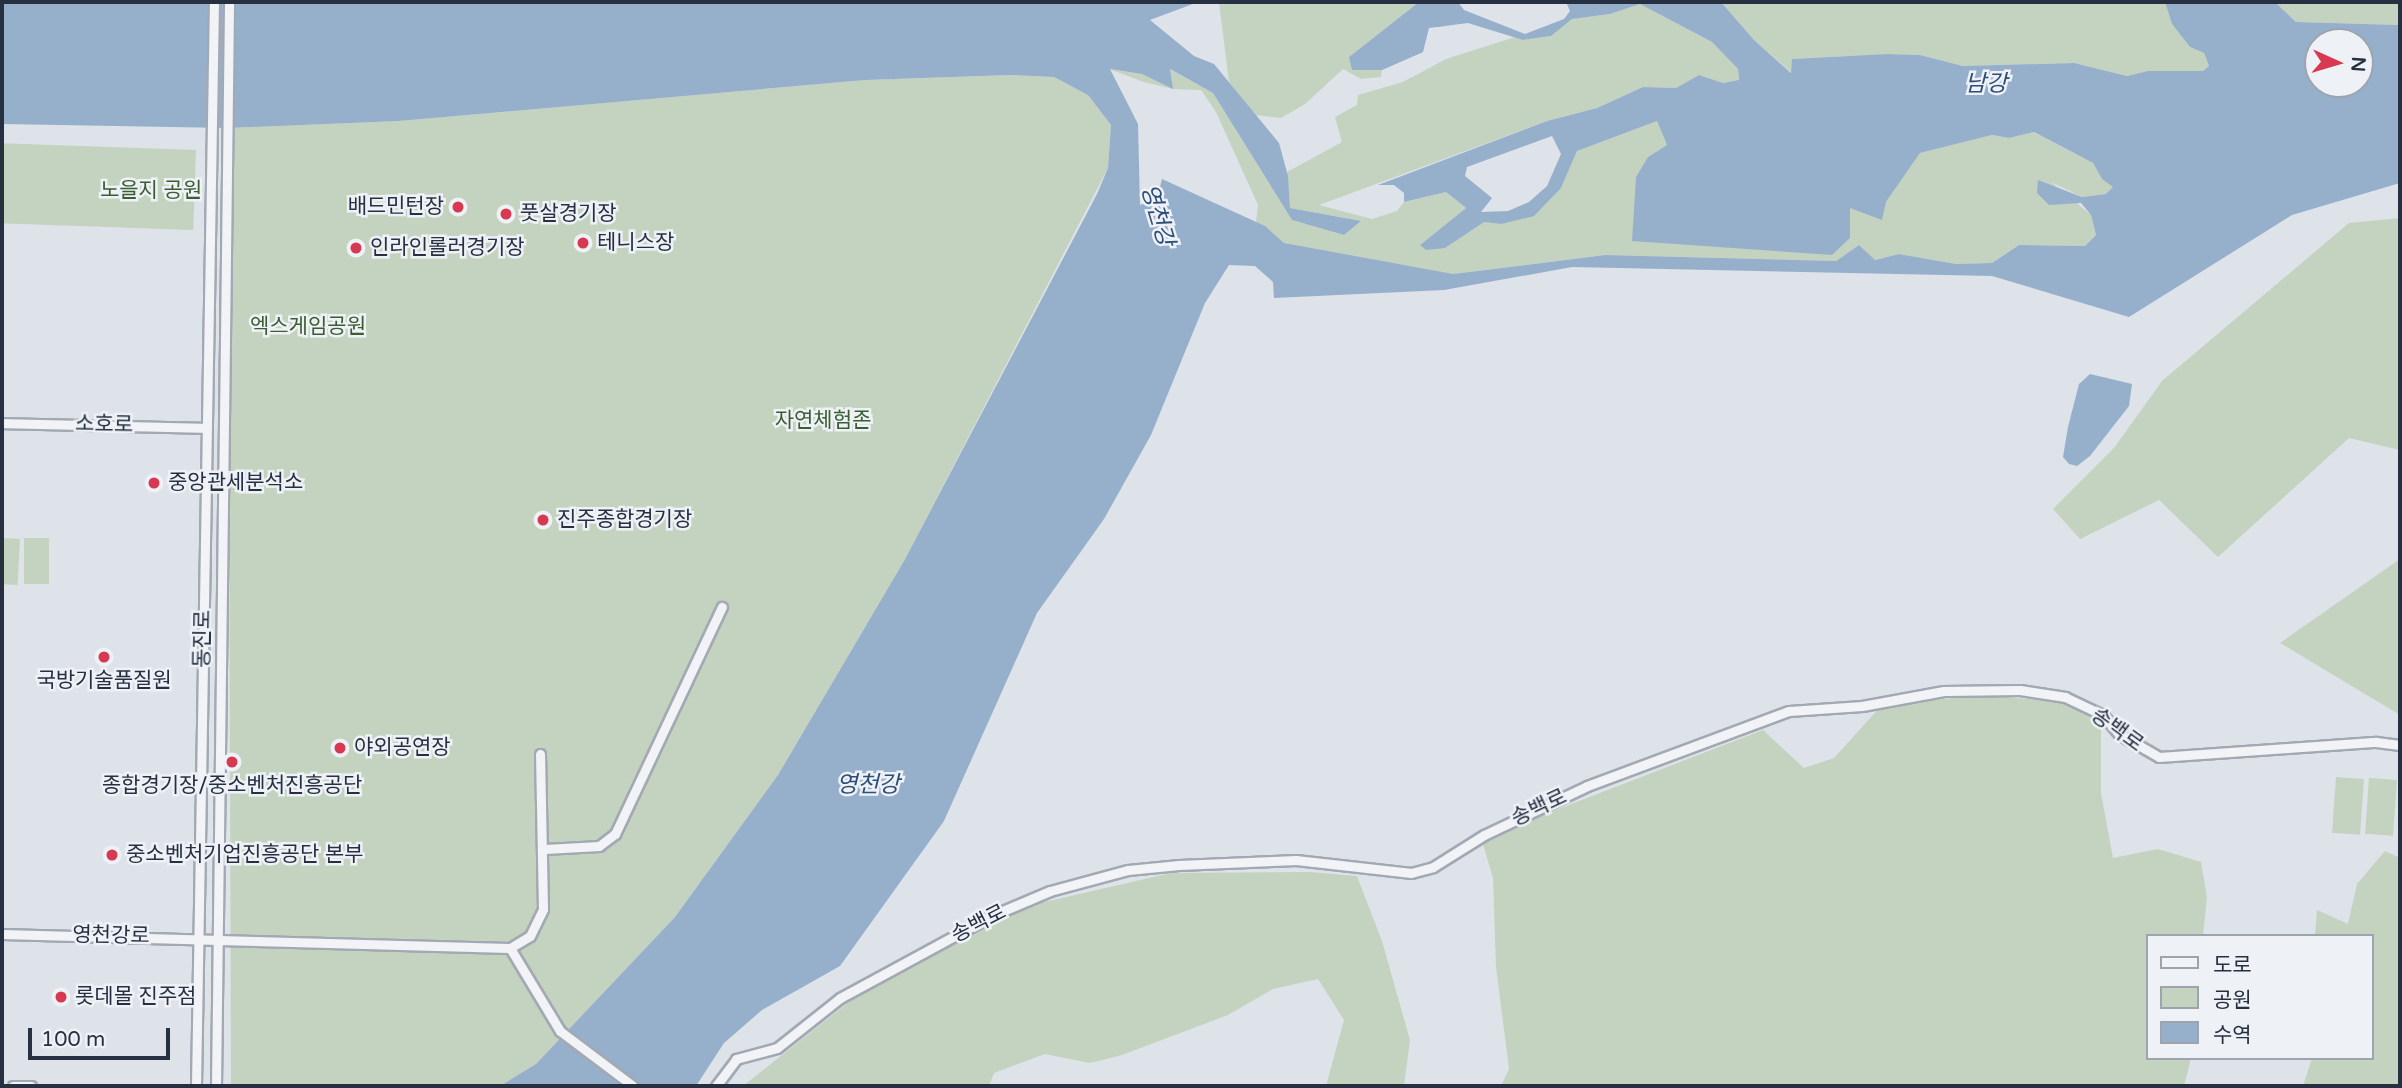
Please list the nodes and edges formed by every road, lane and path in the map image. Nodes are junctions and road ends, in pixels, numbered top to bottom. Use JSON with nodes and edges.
{"nodes":[{"id":1,"x":214,"y":2,"type":"edge"},
{"id":2,"x":229,"y":2,"type":"edge"},
{"id":3,"x":2,"y":423,"type":"edge"},
{"id":4,"x":206,"y":428,"type":"junction"},
{"id":5,"x":722,"y":607,"type":"dead end"},
{"id":6,"x":2400,"y":746,"type":"edge"},
{"id":7,"x":540,"y":754,"type":"dead end"},
{"id":8,"x":545,"y":849,"type":"junction"},
{"id":9,"x":2,"y":934,"type":"edge"},
{"id":10,"x":198,"y":938,"type":"junction"},
{"id":11,"x":220,"y":939,"type":"junction"},
{"id":12,"x":510,"y":948,"type":"junction"},
{"id":13,"x":13,"y":1086,"type":"edge"},
{"id":14,"x":31,"y":1086,"type":"edge"},
{"id":15,"x":196,"y":1086,"type":"edge"},
{"id":16,"x":216,"y":1086,"type":"edge"},
{"id":17,"x":633,"y":1086,"type":"edge"},
{"id":18,"x":716,"y":1086,"type":"edge"}],
"edges":[{"from":1,"to":4,"type":"street","name":"동진로"},
{"from":2,"to":11,"type":"street","name":"동진로"},
{"from":3,"to":4,"type":"street","name":"소호로"},
{"from":4,"to":10,"type":"street","name":"동진로"},
{"from":5,"to":8,"type":"street"},
{"from":6,"to":18,"type":"street","name":"송백로"},
{"from":7,"to":8,"type":"street"},
{"from":8,"to":12,"type":"street"},
{"from":9,"to":10,"type":"street","name":"영천강로"},
{"from":10,"to":11,"type":"street","name":"영천강로"},
{"from":10,"to":15,"type":"street","name":"동진로"},
{"from":11,"to":12,"type":"street","name":"영천강로"},
{"from":11,"to":16,"type":"street","name":"동진로"},
{"from":12,"to":17,"type":"street"},
{"from":13,"to":14,"type":"street"}]}
